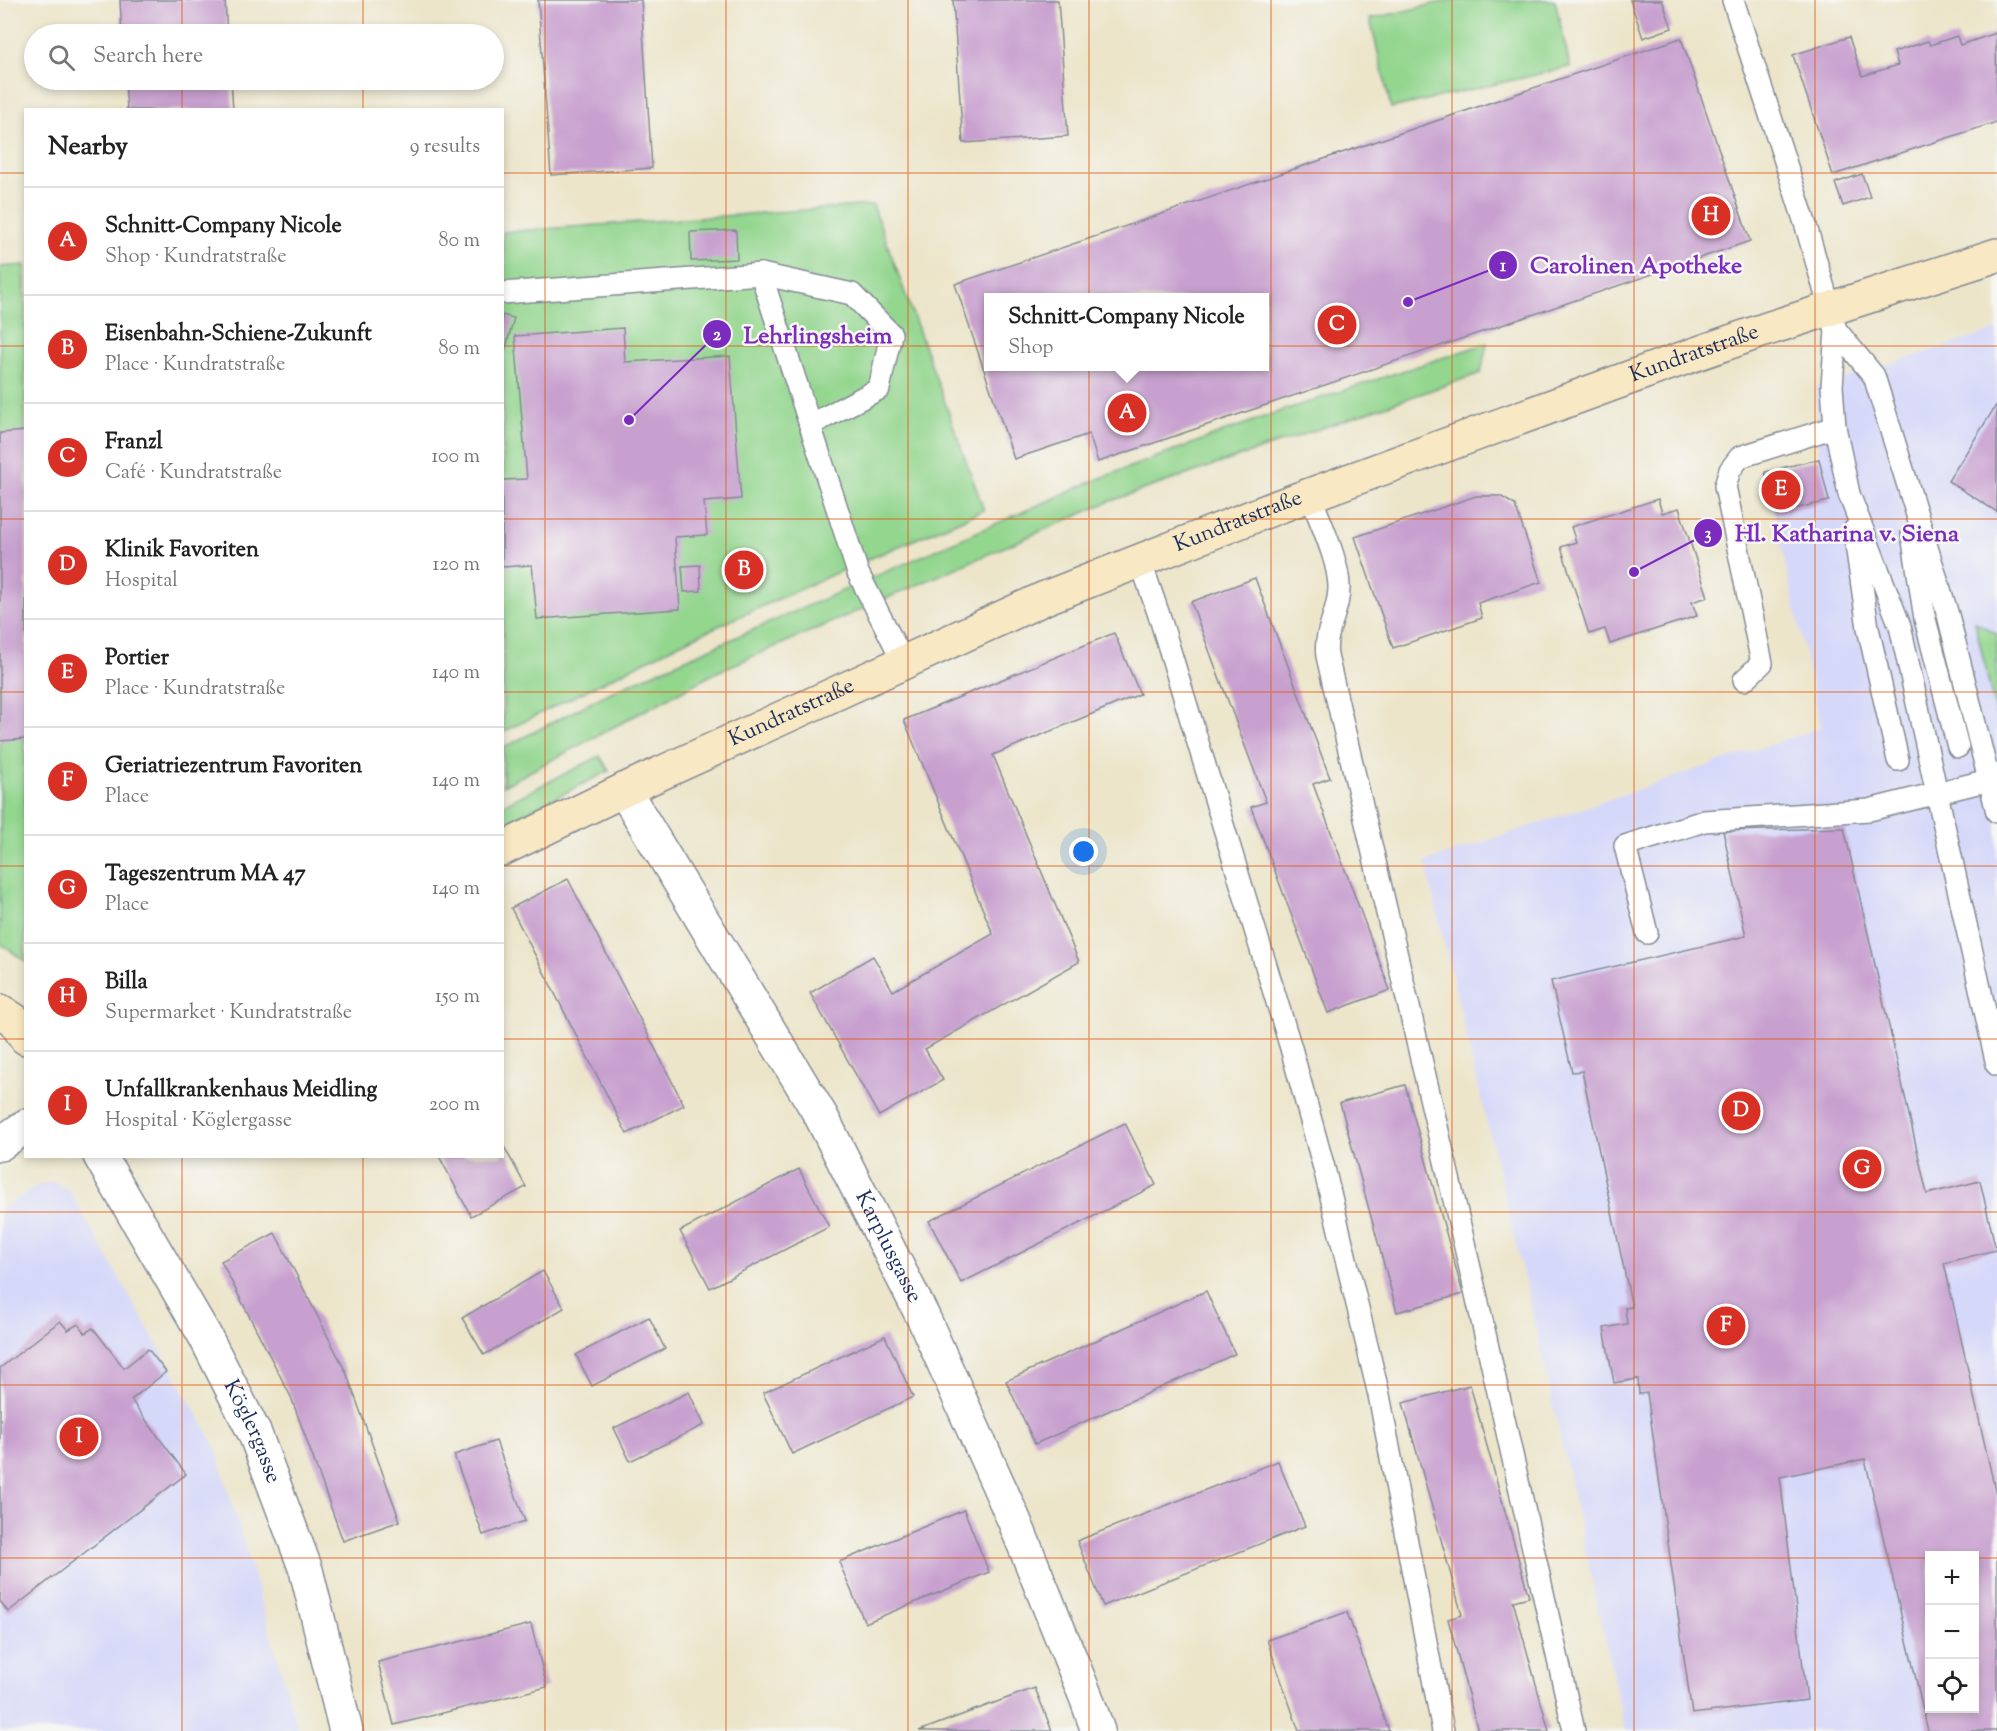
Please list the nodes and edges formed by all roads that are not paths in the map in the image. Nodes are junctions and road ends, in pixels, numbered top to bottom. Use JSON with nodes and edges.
{"nodes":[{"id":1,"x":1733,"y":0,"type":"edge"},
{"id":2,"x":1997,"y":255,"type":"edge"},
{"id":3,"x":761,"y":274,"type":"junction"},
{"id":4,"x":504,"y":293,"type":"edge"},
{"id":5,"x":1833,"y":319,"type":"junction"},
{"id":6,"x":810,"y":425,"type":"junction"},
{"id":7,"x":1835,"y":427,"type":"junction"},
{"id":8,"x":1901,"y":462,"type":"junction"},
{"id":9,"x":1849,"y":494,"type":"junction"},
{"id":10,"x":1311,"y":496,"type":"junction"},
{"id":11,"x":1140,"y":561,"type":"junction"},
{"id":12,"x":903,"y":661,"type":"junction"},
{"id":13,"x":1744,"y":680,"type":"dead end"},
{"id":14,"x":1958,"y":747,"type":"dead end"},
{"id":15,"x":1898,"y":760,"type":"dead end"},
{"id":16,"x":1993,"y":777,"type":"edge"},
{"id":17,"x":624,"y":790,"type":"junction"},
{"id":18,"x":1936,"y":793,"type":"junction"},
{"id":19,"x":1997,"y":812,"type":"edge"},
{"id":20,"x":504,"y":848,"type":"edge"},
{"id":21,"x":1647,"y":933,"type":"dead end"},
{"id":22,"x":0,"y":1011,"type":"edge"},
{"id":23,"x":24,"y":1035,"type":"edge"},
{"id":24,"x":1997,"y":1065,"type":"edge"},
{"id":25,"x":24,"y":1127,"type":"edge"},
{"id":26,"x":0,"y":1144,"type":"edge"},
{"id":27,"x":101,"y":1158,"type":"edge"},
{"id":28,"x":346,"y":1731,"type":"edge"},
{"id":29,"x":1098,"y":1731,"type":"edge"},
{"id":30,"x":1443,"y":1731,"type":"edge"},
{"id":31,"x":1574,"y":1731,"type":"edge"}],
"edges":[{"from":1,"to":5,"type":"lane"},
{"from":2,"to":5,"type":"street","name":"Kundratstraße"},
{"from":3,"to":4,"type":"lane"},
{"from":3,"to":6,"type":"lane"},
{"from":3,"to":6,"type":"lane"},
{"from":5,"to":7,"type":"lane"},
{"from":5,"to":8,"type":"lane"},
{"from":5,"to":10,"type":"street","name":"Kundratstraße"},
{"from":6,"to":12,"type":"lane"},
{"from":7,"to":9,"type":"lane"},
{"from":7,"to":13,"type":"lane"},
{"from":8,"to":14,"type":"lane"},
{"from":8,"to":16,"type":"lane"},
{"from":9,"to":15,"type":"lane"},
{"from":9,"to":18,"type":"lane"},
{"from":10,"to":11,"type":"street","name":"Kundratstraße"},
{"from":10,"to":31,"type":"lane"},
{"from":11,"to":12,"type":"street","name":"Kundratstraße"},
{"from":11,"to":30,"type":"lane"},
{"from":12,"to":17,"type":"street","name":"Kundratstraße"},
{"from":16,"to":18,"type":"lane"},
{"from":16,"to":19,"type":"lane"},
{"from":17,"to":20,"type":"street","name":"Kundratstraße"},
{"from":17,"to":29,"type":"street","name":"Karplusgasse"},
{"from":18,"to":21,"type":"lane"},
{"from":18,"to":24,"type":"lane"},
{"from":22,"to":23,"type":"street"},
{"from":25,"to":26,"type":"street"},
{"from":27,"to":28,"type":"street","name":"Köglergasse"}]}
